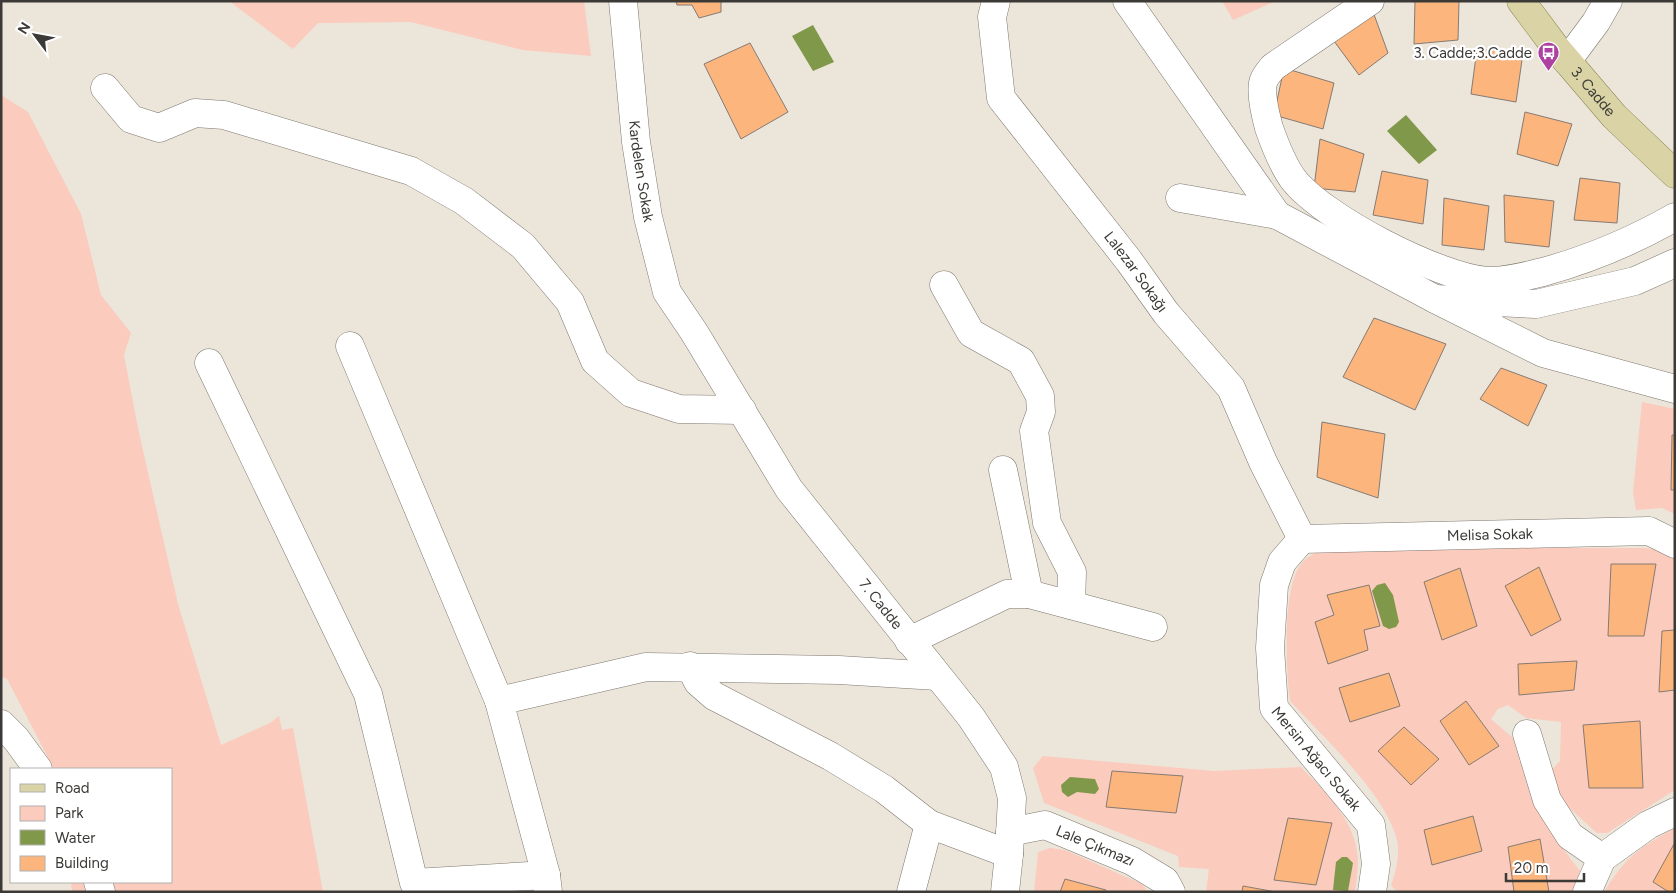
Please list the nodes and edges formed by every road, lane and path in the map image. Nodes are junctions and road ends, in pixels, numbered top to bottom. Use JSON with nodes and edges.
{"nodes":[{"id":1,"x":623,"y":1,"type":"edge"},
{"id":2,"x":996,"y":1,"type":"edge"},
{"id":3,"x":1127,"y":1,"type":"edge"},
{"id":4,"x":1370,"y":1,"type":"edge"},
{"id":5,"x":1521,"y":1,"type":"edge"},
{"id":6,"x":1608,"y":1,"type":"edge"},
{"id":7,"x":1567,"y":61,"type":"junction"},
{"id":8,"x":105,"y":88,"type":"dead end"},
{"id":9,"x":1675,"y":174,"type":"edge"},
{"id":10,"x":1180,"y":198,"type":"dead end"},
{"id":11,"x":1277,"y":215,"type":"junction"},
{"id":12,"x":1675,"y":217,"type":"edge"},
{"id":13,"x":1675,"y":263,"type":"edge"},
{"id":14,"x":944,"y":285,"type":"dead end"},
{"id":15,"x":1435,"y":299,"type":"junction"},
{"id":16,"x":694,"y":332,"type":"joint"},
{"id":17,"x":350,"y":346,"type":"dead end"},
{"id":18,"x":209,"y":364,"type":"dead end"},
{"id":19,"x":1675,"y":388,"type":"edge"},
{"id":20,"x":742,"y":410,"type":"junction"},
{"id":21,"x":1003,"y":470,"type":"dead end"},
{"id":22,"x":1302,"y":539,"type":"junction"},
{"id":23,"x":1675,"y":544,"type":"edge"},
{"id":24,"x":1029,"y":594,"type":"junction"},
{"id":25,"x":1071,"y":605,"type":"junction"},
{"id":26,"x":1153,"y":628,"type":"dead end"},
{"id":27,"x":909,"y":641,"type":"junction"},
{"id":28,"x":690,"y":666,"type":"junction"},
{"id":29,"x":937,"y":676,"type":"junction"},
{"id":30,"x":499,"y":701,"type":"junction"},
{"id":31,"x":1,"y":724,"type":"edge"},
{"id":32,"x":1527,"y":734,"type":"dead end"},
{"id":33,"x":37,"y":768,"type":"edge"},
{"id":34,"x":1675,"y":812,"type":"edge"},
{"id":35,"x":929,"y":824,"type":"junction"},
{"id":36,"x":1010,"y":843,"type":"junction"},
{"id":37,"x":1602,"y":858,"type":"junction"},
{"id":38,"x":547,"y":883,"type":"edge"},
{"id":39,"x":911,"y":892,"type":"edge"},
{"id":40,"x":1005,"y":892,"type":"edge"},
{"id":41,"x":1170,"y":892,"type":"edge"},
{"id":42,"x":1372,"y":892,"type":"edge"},
{"id":43,"x":1587,"y":892,"type":"edge"}],
"edges":[{"from":1,"to":16,"type":"street","name":"Kardelen Sokak"},
{"from":2,"to":22,"type":"street","name":"Lalezar Sokağı"},
{"from":3,"to":11,"type":"street"},
{"from":4,"to":12,"type":"street"},
{"from":5,"to":7,"type":"main road","name":"3. Cadde"},
{"from":6,"to":7,"type":"street"},
{"from":7,"to":9,"type":"main road","name":"3. Cadde"},
{"from":8,"to":20,"type":"street"},
{"from":10,"to":11,"type":"street"},
{"from":11,"to":15,"type":"street"},
{"from":13,"to":15,"type":"street"},
{"from":14,"to":25,"type":"street"},
{"from":15,"to":19,"type":"street"},
{"from":16,"to":20,"type":"street","name":"7. Cadde"},
{"from":17,"to":30,"type":"street"},
{"from":18,"to":38,"type":"street"},
{"from":20,"to":27,"type":"street","name":"7. Cadde"},
{"from":21,"to":24,"type":"street"},
{"from":22,"to":23,"type":"street","name":"Melisa Sokak"},
{"from":22,"to":42,"type":"street","name":"Mersin Ağacı Sokak"},
{"from":24,"to":25,"type":"street"},
{"from":24,"to":27,"type":"street"},
{"from":25,"to":26,"type":"street"},
{"from":27,"to":29,"type":"street","name":"7. Cadde"},
{"from":28,"to":29,"type":"street"},
{"from":28,"to":30,"type":"street"},
{"from":28,"to":35,"type":"street"},
{"from":29,"to":36,"type":"street","name":"7. Cadde"},
{"from":30,"to":38,"type":"street"},
{"from":31,"to":33,"type":"street"},
{"from":32,"to":37,"type":"street"},
{"from":34,"to":37,"type":"street"},
{"from":35,"to":36,"type":"street"},
{"from":35,"to":39,"type":"street"},
{"from":36,"to":40,"type":"street","name":"7. Cadde"},
{"from":36,"to":41,"type":"street","name":"Lale Çıkmazı"},
{"from":37,"to":43,"type":"street"}]}
